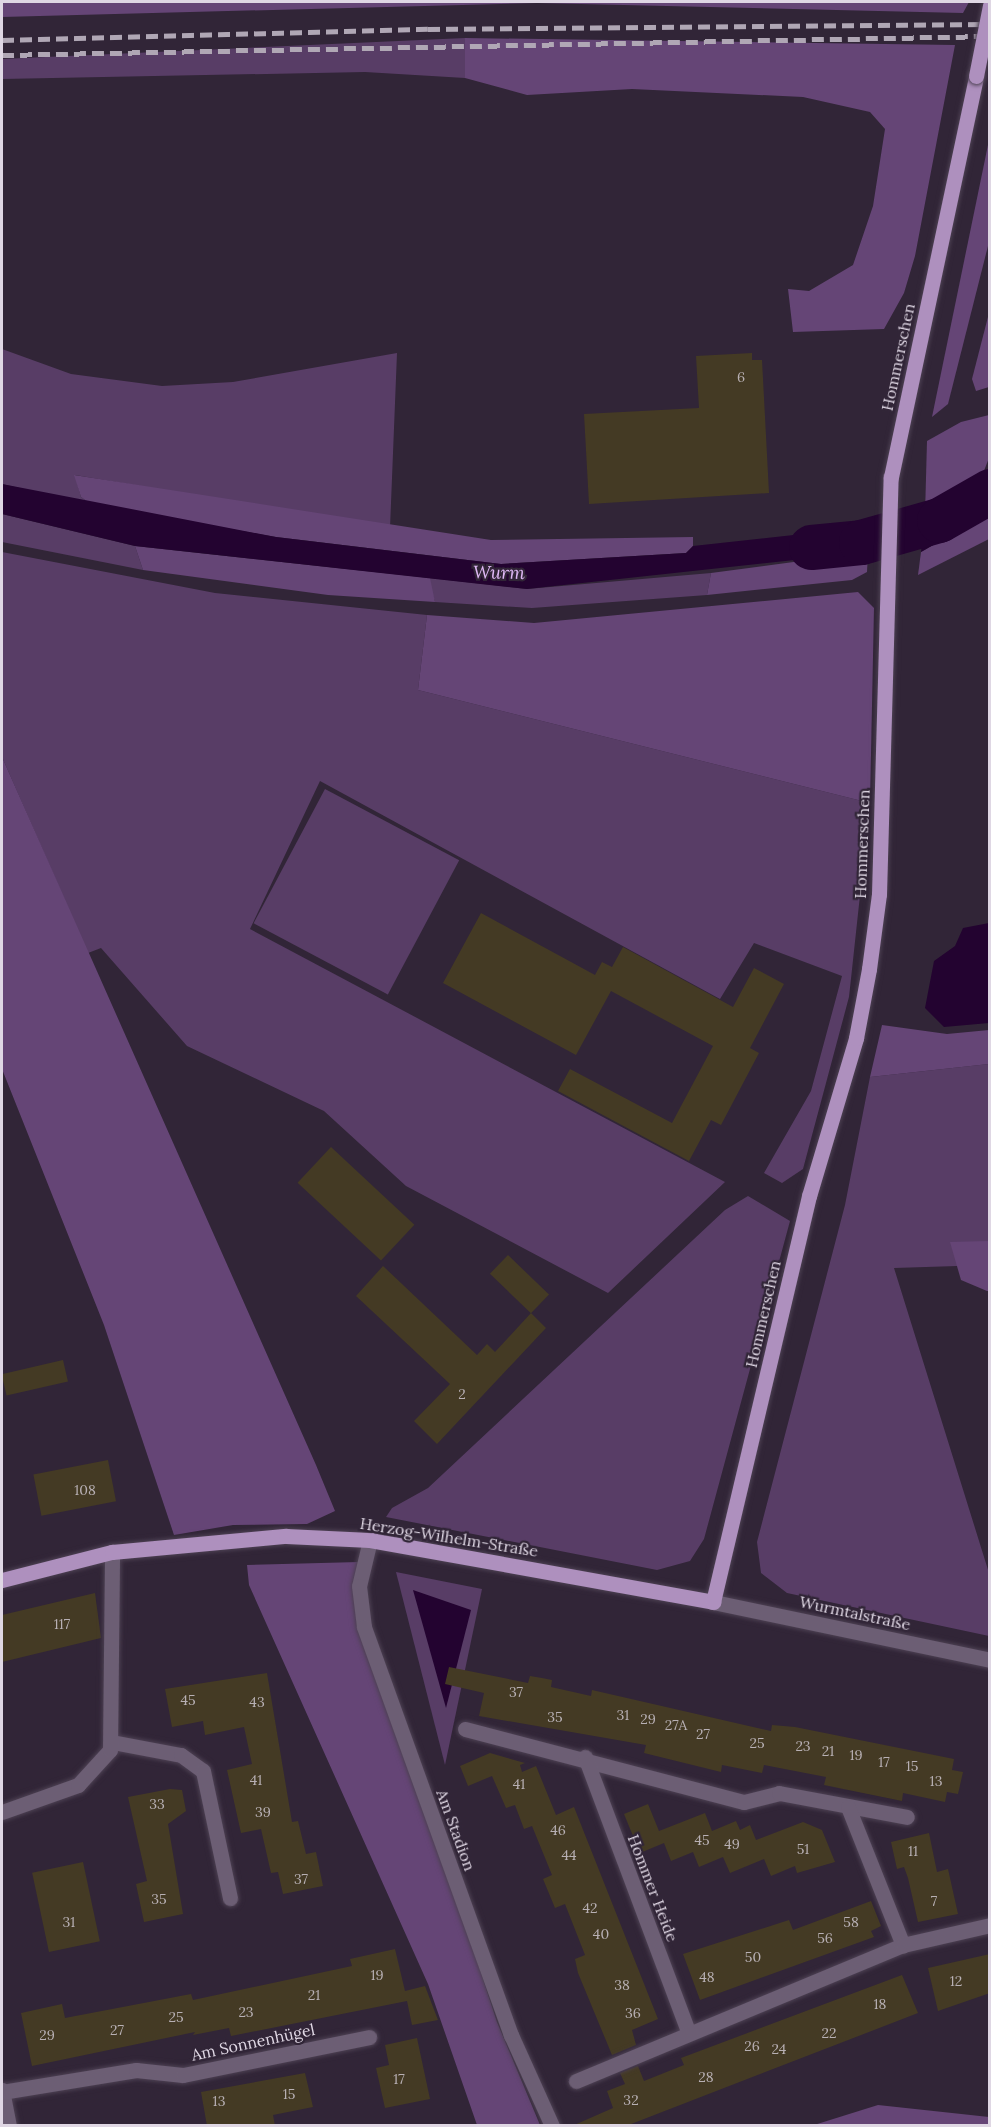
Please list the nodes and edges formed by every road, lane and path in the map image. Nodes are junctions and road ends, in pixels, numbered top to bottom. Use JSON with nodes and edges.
{"nodes":[{"id":1,"x":990,"y":5,"type":"edge"},
{"id":2,"x":370,"y":1540,"type":"junction"},
{"id":3,"x":112,"y":1552,"type":"junction"},
{"id":4,"x":2,"y":1580,"type":"edge"},
{"id":5,"x":713,"y":1602,"type":"junction"},
{"id":6,"x":990,"y":1660,"type":"edge"},
{"id":7,"x":465,"y":1729,"type":"dead end"},
{"id":8,"x":112,"y":1742,"type":"junction"},
{"id":9,"x":585,"y":1757,"type":"junction"},
{"id":10,"x":848,"y":1807,"type":"junction"},
{"id":11,"x":2,"y":1812,"type":"edge"},
{"id":12,"x":907,"y":1817,"type":"dead end"},
{"id":13,"x":230,"y":1898,"type":"dead end"},
{"id":14,"x":990,"y":1925,"type":"edge"},
{"id":15,"x":903,"y":1945,"type":"junction"},
{"id":16,"x":688,"y":2031,"type":"junction"},
{"id":17,"x":369,"y":2037,"type":"dead end"},
{"id":18,"x":576,"y":2081,"type":"dead end"},
{"id":19,"x":2,"y":2091,"type":"edge"},
{"id":20,"x":9,"y":2126,"type":"edge"},
{"id":21,"x":552,"y":2126,"type":"edge"}],
"edges":[{"from":1,"to":5,"type":"main road","name":"Hommerschen","bridge":true},
{"from":2,"to":3,"type":"main road","name":"Herzog-Wilhelm-Straße"},
{"from":2,"to":5,"type":"main road","name":"Herzog-Wilhelm-Straße"},
{"from":2,"to":21,"type":"street","name":"Am Stadion"},
{"from":3,"to":4,"type":"main road","name":"Herzog-Wilhelm-Straße"},
{"from":3,"to":8,"type":"street"},
{"from":5,"to":6,"type":"street","name":"Wurmtalstraße"},
{"from":7,"to":9,"type":"street"},
{"from":8,"to":11,"type":"street"},
{"from":8,"to":13,"type":"street"},
{"from":9,"to":10,"type":"street"},
{"from":9,"to":16,"type":"street","name":"Hommer Heide"},
{"from":10,"to":12,"type":"street"},
{"from":10,"to":15,"type":"street"},
{"from":14,"to":15,"type":"street"},
{"from":15,"to":16,"type":"street"},
{"from":16,"to":18,"type":"street"},
{"from":17,"to":19,"type":"street","name":"Am Sonnenhügel"},
{"from":19,"to":20,"type":"street","name":"Am Sonnenhügel"}]}
